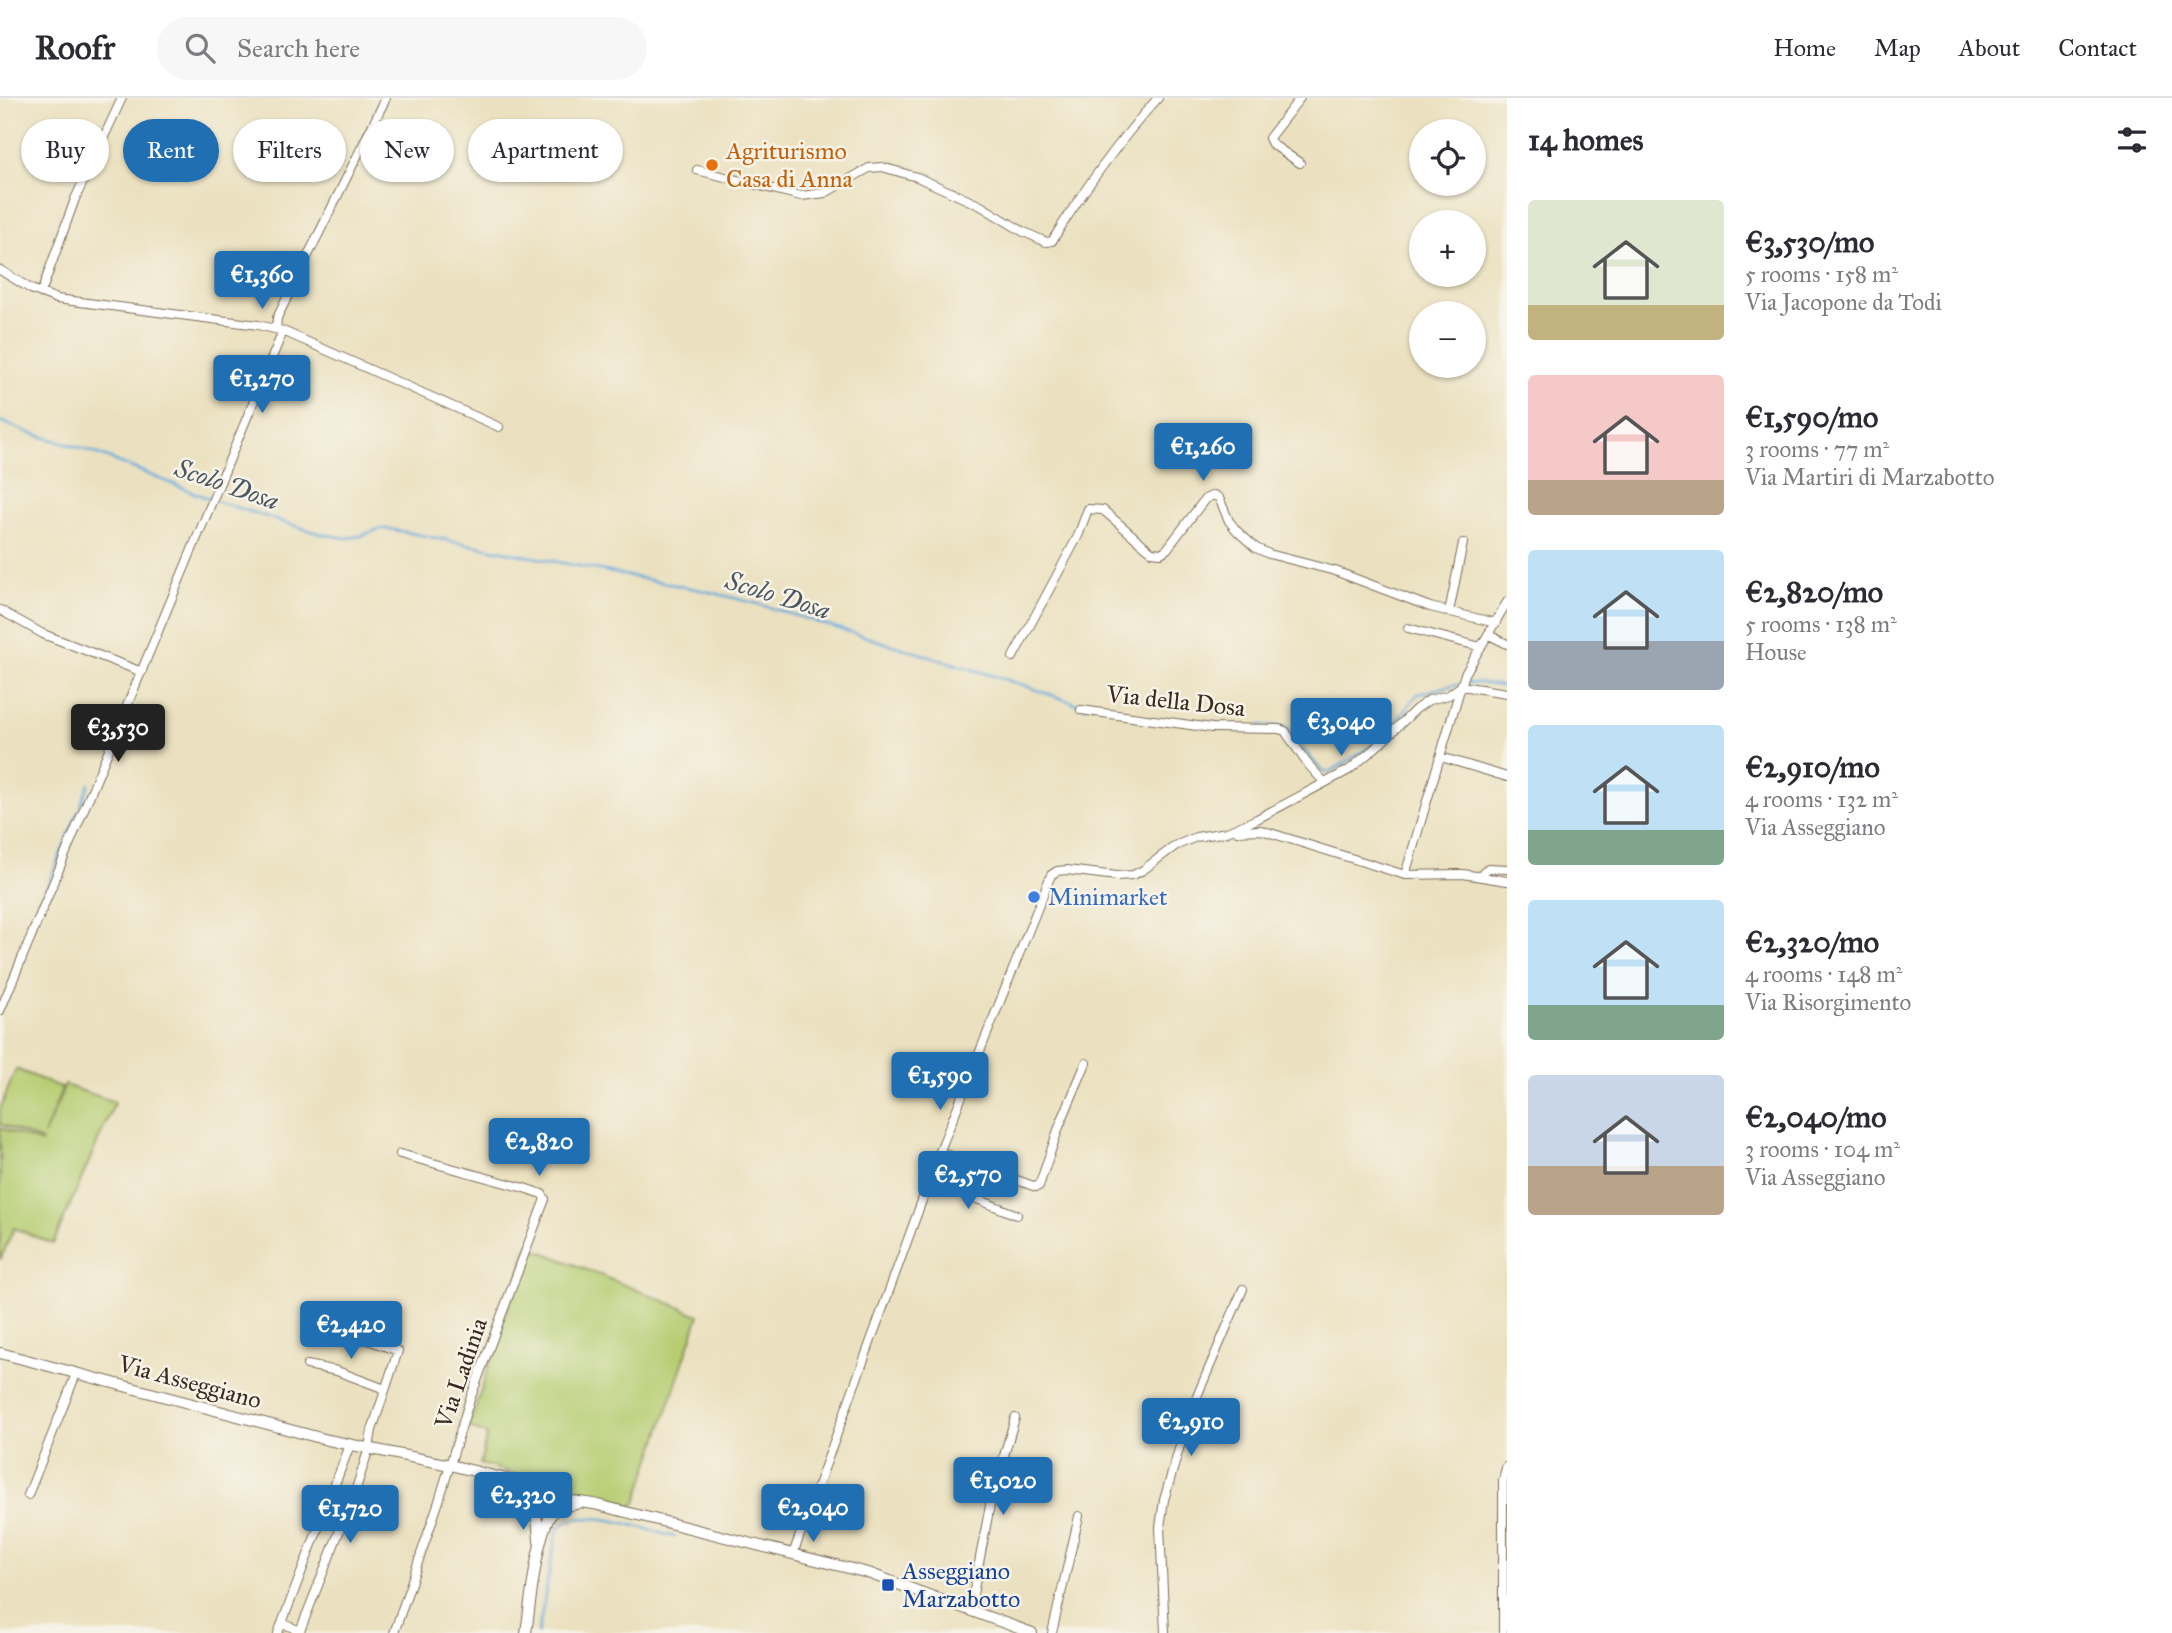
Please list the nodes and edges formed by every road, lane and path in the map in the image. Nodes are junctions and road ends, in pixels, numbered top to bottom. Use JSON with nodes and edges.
{"nodes":[{"id":1,"x":122,"y":98,"type":"edge"},
{"id":2,"x":386,"y":98,"type":"edge"},
{"id":3,"x":1158,"y":98,"type":"edge"},
{"id":4,"x":1300,"y":98,"type":"edge"},
{"id":5,"x":1300,"y":163,"type":"dead end"},
{"id":6,"x":697,"y":170,"type":"dead end"},
{"id":7,"x":0,"y":270,"type":"edge"},
{"id":8,"x":41,"y":293,"type":"junction"},
{"id":9,"x":279,"y":330,"type":"junction"},
{"id":10,"x":499,"y":426,"type":"dead end"},
{"id":11,"x":1463,"y":543,"type":"dead end"},
{"id":12,"x":1507,"y":602,"type":"edge"},
{"id":13,"x":0,"y":610,"type":"edge"},
{"id":14,"x":1449,"y":612,"type":"junction"},
{"id":15,"x":1496,"y":623,"type":"junction"},
{"id":16,"x":1408,"y":628,"type":"dead end"},
{"id":17,"x":1489,"y":635,"type":"junction"},
{"id":18,"x":1507,"y":644,"type":"edge"},
{"id":19,"x":1481,"y":647,"type":"junction"},
{"id":20,"x":1013,"y":657,"type":"dead end"},
{"id":21,"x":142,"y":672,"type":"junction"},
{"id":22,"x":1461,"y":686,"type":"junction"},
{"id":23,"x":1507,"y":693,"type":"edge"},
{"id":24,"x":1449,"y":695,"type":"junction"},
{"id":25,"x":1456,"y":705,"type":"junction"},
{"id":26,"x":1081,"y":710,"type":"dead end"},
{"id":27,"x":1441,"y":757,"type":"junction"},
{"id":28,"x":1507,"y":777,"type":"edge"},
{"id":29,"x":1325,"y":782,"type":"junction"},
{"id":30,"x":1257,"y":819,"type":"junction"},
{"id":31,"x":1255,"y":829,"type":"junction"},
{"id":32,"x":1227,"y":832,"type":"junction"},
{"id":33,"x":1507,"y":869,"type":"edge"},
{"id":34,"x":1405,"y":875,"type":"junction"},
{"id":35,"x":1479,"y":876,"type":"junction"},
{"id":36,"x":1507,"y":881,"type":"edge"},
{"id":37,"x":0,"y":1011,"type":"edge"},
{"id":38,"x":1086,"y":1063,"type":"dead end"},
{"id":39,"x":940,"y":1152,"type":"junction"},
{"id":40,"x":400,"y":1154,"type":"dead end"},
{"id":41,"x":930,"y":1180,"type":"junction"},
{"id":42,"x":1017,"y":1215,"type":"dead end"},
{"id":43,"x":1243,"y":1289,"type":"dead end"},
{"id":44,"x":311,"y":1319,"type":"dead end"},
{"id":45,"x":0,"y":1353,"type":"edge"},
{"id":46,"x":307,"y":1365,"type":"dead end"},
{"id":47,"x":76,"y":1374,"type":"junction"},
{"id":48,"x":385,"y":1389,"type":"junction"},
{"id":49,"x":1015,"y":1418,"type":"dead end"},
{"id":50,"x":350,"y":1445,"type":"junction"},
{"id":51,"x":369,"y":1448,"type":"junction"},
{"id":52,"x":450,"y":1465,"type":"junction"},
{"id":53,"x":1506,"y":1467,"type":"edge"},
{"id":54,"x":516,"y":1482,"type":"junction"},
{"id":55,"x":27,"y":1494,"type":"dead end"},
{"id":56,"x":548,"y":1497,"type":"junction"},
{"id":57,"x":582,"y":1502,"type":"junction"},
{"id":58,"x":536,"y":1511,"type":"junction"},
{"id":59,"x":552,"y":1513,"type":"junction"},
{"id":60,"x":1079,"y":1516,"type":"dead end"},
{"id":61,"x":539,"y":1549,"type":"junction"},
{"id":62,"x":793,"y":1554,"type":"junction"},
{"id":63,"x":970,"y":1610,"type":"junction"},
{"id":64,"x":282,"y":1623,"type":"junction"},
{"id":65,"x":278,"y":1633,"type":"edge"},
{"id":66,"x":394,"y":1633,"type":"edge"},
{"id":67,"x":526,"y":1633,"type":"edge"},
{"id":68,"x":1032,"y":1633,"type":"edge"},
{"id":69,"x":1052,"y":1633,"type":"edge"},
{"id":70,"x":1165,"y":1633,"type":"edge"},
{"id":71,"x":1503,"y":1633,"type":"edge"}],
"edges":[{"from":1,"to":8,"type":"street"},
{"from":2,"to":9,"type":"street"},
{"from":3,"to":6,"type":"street"},
{"from":4,"to":5,"type":"street"},
{"from":7,"to":8,"type":"street"},
{"from":8,"to":9,"type":"street"},
{"from":9,"to":10,"type":"street"},
{"from":9,"to":21,"type":"street"},
{"from":11,"to":14,"type":"street"},
{"from":12,"to":15,"type":"street"},
{"from":13,"to":21,"type":"street"},
{"from":14,"to":15,"type":"street"},
{"from":14,"to":20,"type":"street"},
{"from":15,"to":17,"type":"street"},
{"from":16,"to":19,"type":"street"},
{"from":17,"to":18,"type":"street"},
{"from":17,"to":19,"type":"street"},
{"from":19,"to":22,"type":"street"},
{"from":21,"to":37,"type":"street"},
{"from":22,"to":23,"type":"street"},
{"from":22,"to":24,"type":"street"},
{"from":22,"to":25,"type":"street"},
{"from":24,"to":25,"type":"street"},
{"from":24,"to":29,"type":"street"},
{"from":25,"to":27,"type":"street"},
{"from":26,"to":29,"type":"street","name":"Via della Dosa"},
{"from":27,"to":28,"type":"street"},
{"from":27,"to":34,"type":"street"},
{"from":29,"to":30,"type":"street"},
{"from":30,"to":31,"type":"street"},
{"from":30,"to":32,"type":"street"},
{"from":31,"to":32,"type":"street"},
{"from":31,"to":34,"type":"street"},
{"from":32,"to":39,"type":"street"},
{"from":33,"to":35,"type":"street"},
{"from":34,"to":35,"type":"street"},
{"from":35,"to":36,"type":"street"},
{"from":38,"to":39,"type":"street"},
{"from":39,"to":41,"type":"street"},
{"from":40,"to":52,"type":"street","name":"Via Ladinia"},
{"from":41,"to":42,"type":"street"},
{"from":41,"to":62,"type":"street"},
{"from":43,"to":70,"type":"street"},
{"from":44,"to":48,"type":"street"},
{"from":45,"to":47,"type":"street","name":"Via Asseggiano"},
{"from":46,"to":48,"type":"street"},
{"from":47,"to":50,"type":"street","name":"Via Asseggiano"},
{"from":47,"to":55,"type":"street"},
{"from":48,"to":51,"type":"street"},
{"from":49,"to":63,"type":"street"},
{"from":50,"to":51,"type":"street","name":"Via Asseggiano"},
{"from":50,"to":64,"type":"street"},
{"from":51,"to":52,"type":"street","name":"Via Asseggiano"},
{"from":51,"to":64,"type":"street"},
{"from":52,"to":54,"type":"street","name":"Via Asseggiano"},
{"from":52,"to":66,"type":"street","name":"Via Ladinia"},
{"from":53,"to":71,"type":"street"},
{"from":54,"to":56,"type":"street","name":"Via Asseggiano"},
{"from":54,"to":58,"type":"street"},
{"from":56,"to":57,"type":"street","name":"Via Asseggiano"},
{"from":56,"to":58,"type":"street"},
{"from":56,"to":59,"type":"street"},
{"from":57,"to":59,"type":"street","name":"Via Asseggiano"},
{"from":57,"to":62,"type":"street","name":"Via Asseggiano"},
{"from":58,"to":59,"type":"street"},
{"from":58,"to":61,"type":"street"},
{"from":59,"to":61,"type":"street"},
{"from":60,"to":69,"type":"street"},
{"from":61,"to":67,"type":"street"},
{"from":62,"to":63,"type":"street","name":"Via Asseggiano"},
{"from":63,"to":68,"type":"street","name":"Via Asseggiano"},
{"from":64,"to":65,"type":"street"}]}
